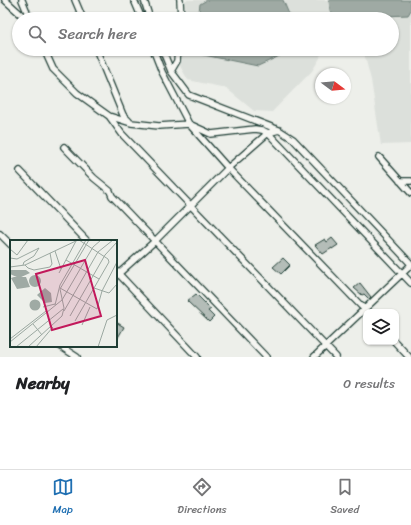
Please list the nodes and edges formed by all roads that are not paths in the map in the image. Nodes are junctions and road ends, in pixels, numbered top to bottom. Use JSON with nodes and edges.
{"nodes":[{"id":1,"x":5,"y":0,"type":"edge"},
{"id":2,"x":22,"y":0,"type":"edge"},
{"id":3,"x":75,"y":0,"type":"edge"},
{"id":4,"x":134,"y":0,"type":"edge"},
{"id":5,"x":144,"y":0,"type":"edge"},
{"id":6,"x":180,"y":0,"type":"edge"},
{"id":7,"x":18,"y":12,"type":"edge"},
{"id":8,"x":27,"y":12,"type":"edge"},
{"id":9,"x":80,"y":12,"type":"edge"},
{"id":10,"x":139,"y":12,"type":"edge"},
{"id":11,"x":148,"y":12,"type":"edge"},
{"id":12,"x":181,"y":12,"type":"edge"},
{"id":13,"x":47,"y":56,"type":"edge"},
{"id":14,"x":99,"y":56,"type":"edge"},
{"id":15,"x":156,"y":56,"type":"edge"},
{"id":16,"x":165,"y":56,"type":"edge"},
{"id":17,"x":177,"y":56,"type":"edge"},
{"id":18,"x":171,"y":72,"type":"junction"},
{"id":19,"x":109,"y":116,"type":"junction"},
{"id":20,"x":131,"y":123,"type":"junction"},
{"id":21,"x":189,"y":124,"type":"junction"},
{"id":22,"x":279,"y":130,"type":"junction"},
{"id":23,"x":268,"y":133,"type":"junction"},
{"id":24,"x":64,"y":147,"type":"dead end"},
{"id":25,"x":378,"y":157,"type":"dead end"},
{"id":26,"x":228,"y":168,"type":"junction"},
{"id":27,"x":20,"y":171,"type":"dead end"},
{"id":28,"x":411,"y":181,"type":"edge"},
{"id":29,"x":400,"y":182,"type":"junction"},
{"id":30,"x":411,"y":193,"type":"edge"},
{"id":31,"x":190,"y":205,"type":"junction"},
{"id":32,"x":0,"y":234,"type":"edge"},
{"id":33,"x":86,"y":240,"type":"edge"},
{"id":34,"x":155,"y":241,"type":"junction"},
{"id":35,"x":10,"y":244,"type":"edge"},
{"id":36,"x":411,"y":264,"type":"edge"},
{"id":37,"x":117,"y":273,"type":"edge"},
{"id":38,"x":402,"y":273,"type":"junction"},
{"id":39,"x":411,"y":283,"type":"edge"},
{"id":40,"x":363,"y":309,"type":"edge"},
{"id":41,"x":367,"y":309,"type":"edge"},
{"id":42,"x":363,"y":313,"type":"edge"},
{"id":43,"x":398,"y":345,"type":"edge"},
{"id":44,"x":325,"y":346,"type":"junction"},
{"id":45,"x":62,"y":347,"type":"edge"},
{"id":46,"x":77,"y":357,"type":"edge"},
{"id":47,"x":197,"y":357,"type":"edge"},
{"id":48,"x":266,"y":357,"type":"edge"},
{"id":49,"x":314,"y":357,"type":"edge"},
{"id":50,"x":336,"y":357,"type":"edge"},
{"id":51,"x":409,"y":357,"type":"edge"}],
"edges":[{"from":1,"to":7,"type":"street"},
{"from":2,"to":8,"type":"street"},
{"from":3,"to":9,"type":"street"},
{"from":4,"to":10,"type":"street"},
{"from":5,"to":11,"type":"street"},
{"from":6,"to":12,"type":"street"},
{"from":13,"to":19,"type":"street"},
{"from":14,"to":20,"type":"street"},
{"from":15,"to":21,"type":"street"},
{"from":16,"to":18,"type":"street"},
{"from":17,"to":18,"type":"street"},
{"from":18,"to":22,"type":"street"},
{"from":19,"to":20,"type":"street"},
{"from":19,"to":31,"type":"street"},
{"from":20,"to":21,"type":"street"},
{"from":21,"to":23,"type":"street"},
{"from":21,"to":26,"type":"street"},
{"from":22,"to":23,"type":"street"},
{"from":22,"to":36,"type":"street"},
{"from":23,"to":26,"type":"street"},
{"from":23,"to":38,"type":"street"},
{"from":24,"to":34,"type":"street"},
{"from":25,"to":29,"type":"street"},
{"from":26,"to":31,"type":"street"},
{"from":26,"to":40,"type":"street"},
{"from":27,"to":33,"type":"street"},
{"from":28,"to":29,"type":"street"},
{"from":29,"to":30,"type":"street"},
{"from":31,"to":34,"type":"street"},
{"from":31,"to":44,"type":"street"},
{"from":32,"to":35,"type":"street"},
{"from":34,"to":37,"type":"street"},
{"from":34,"to":48,"type":"street"},
{"from":36,"to":38,"type":"street"},
{"from":37,"to":47,"type":"street"},
{"from":38,"to":39,"type":"street"},
{"from":38,"to":41,"type":"street"},
{"from":42,"to":44,"type":"street"},
{"from":43,"to":51,"type":"street"},
{"from":44,"to":49,"type":"street"},
{"from":44,"to":50,"type":"street"},
{"from":45,"to":46,"type":"street"}]}
